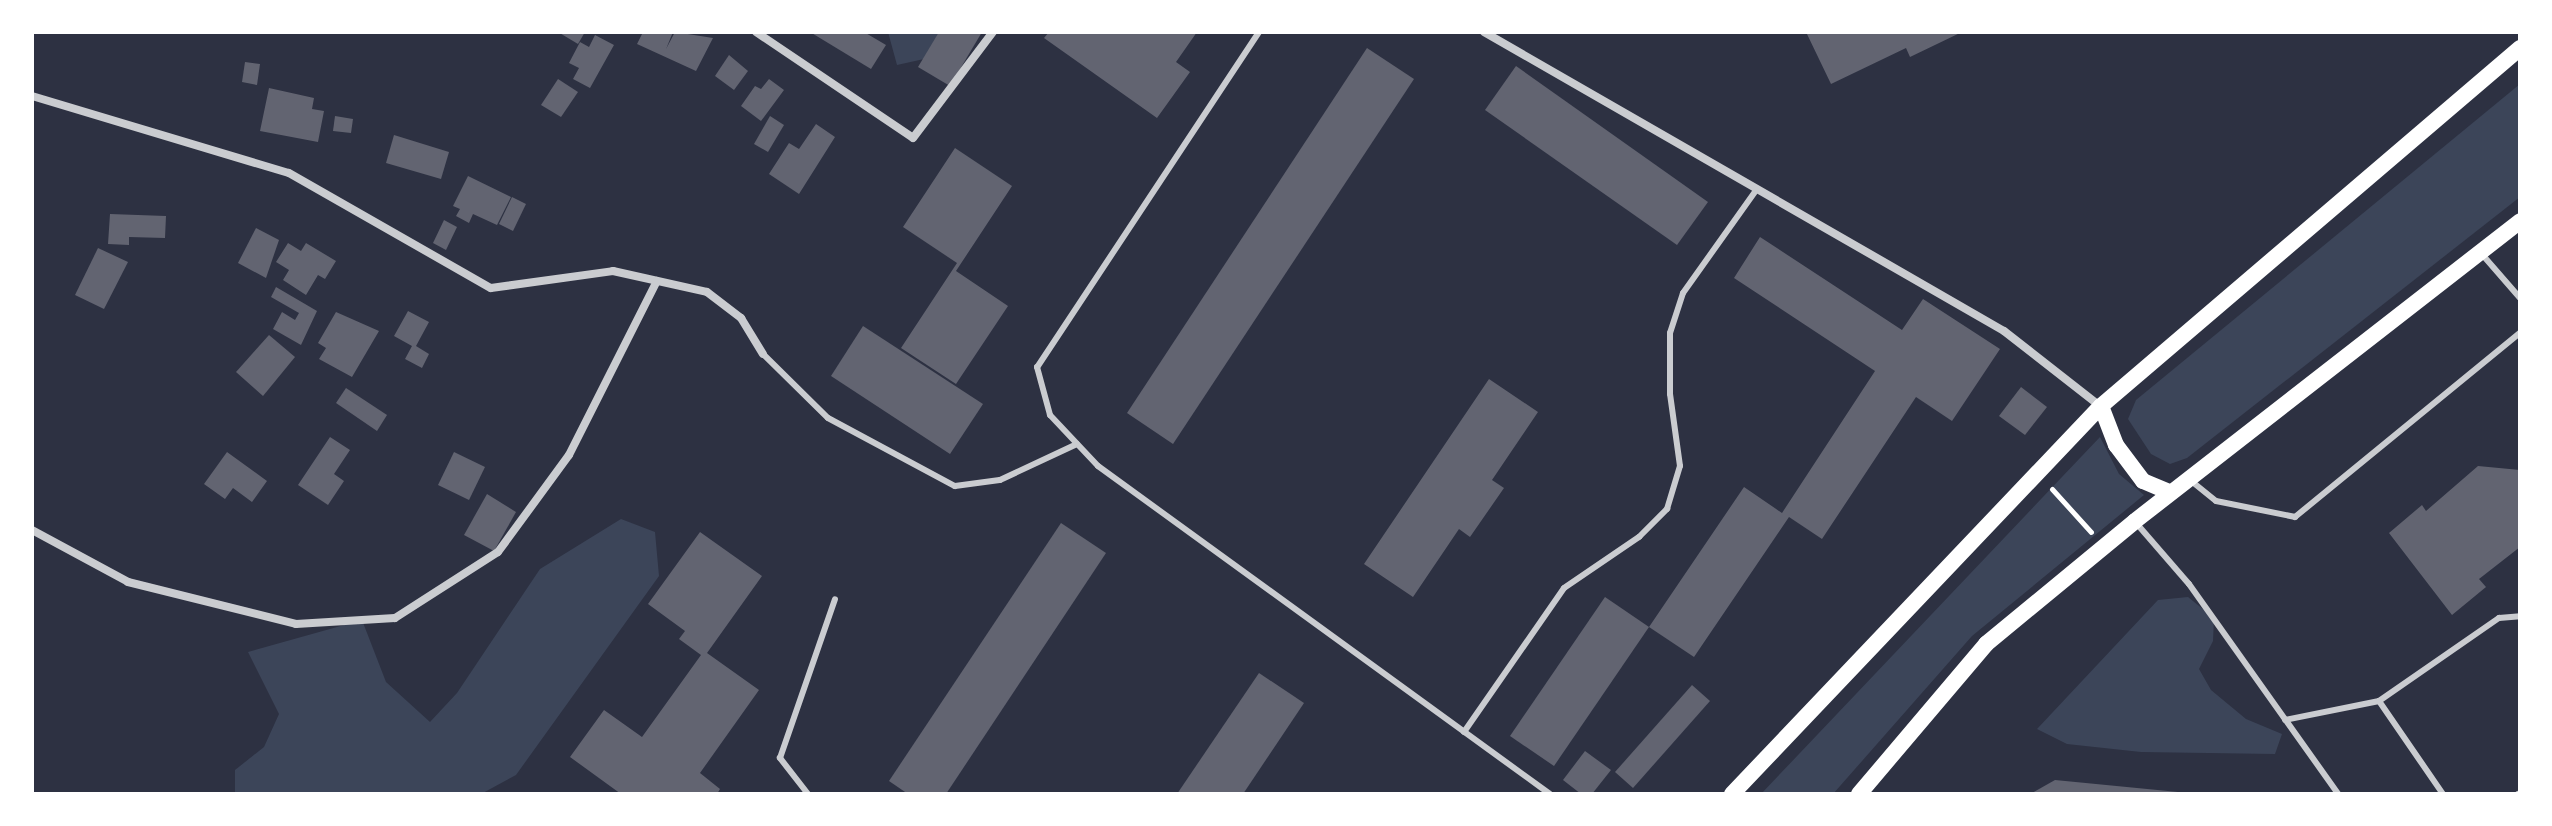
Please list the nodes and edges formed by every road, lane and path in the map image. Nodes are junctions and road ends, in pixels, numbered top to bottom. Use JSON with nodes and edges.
{"nodes":[{"id":1,"x":756,"y":32,"type":"edge"},
{"id":2,"x":993,"y":32,"type":"edge"},
{"id":3,"x":1259,"y":32,"type":"edge"},
{"id":4,"x":1484,"y":32,"type":"edge"},
{"id":5,"x":2520,"y":48,"type":"edge"},
{"id":6,"x":32,"y":96,"type":"edge"},
{"id":7,"x":1757,"y":189,"type":"junction"},
{"id":8,"x":2520,"y":221,"type":"edge"},
{"id":9,"x":2480,"y":252,"type":"junction"},
{"id":10,"x":657,"y":281,"type":"junction"},
{"id":11,"x":2520,"y":298,"type":"edge"},
{"id":12,"x":2520,"y":333,"type":"edge"},
{"id":13,"x":763,"y":354,"type":"joint"},
{"id":14,"x":2101,"y":406,"type":"junction"},
{"id":15,"x":1077,"y":444,"type":"junction"},
{"id":16,"x":2035,"y":470,"type":"junction"},
{"id":17,"x":2188,"y":479,"type":"junction"},
{"id":18,"x":2171,"y":493,"type":"junction"},
{"id":19,"x":2135,"y":521,"type":"junction"},
{"id":20,"x":32,"y":530,"type":"edge"},
{"id":21,"x":2104,"y":546,"type":"junction"},
{"id":22,"x":835,"y":599,"type":"dead end"},
{"id":23,"x":2520,"y":616,"type":"edge"},
{"id":24,"x":2379,"y":701,"type":"junction"},
{"id":25,"x":2285,"y":720,"type":"junction"},
{"id":26,"x":1464,"y":732,"type":"junction"},
{"id":27,"x":808,"y":794,"type":"edge"},
{"id":28,"x":1550,"y":794,"type":"edge"},
{"id":29,"x":1732,"y":794,"type":"edge"},
{"id":30,"x":1859,"y":794,"type":"edge"},
{"id":31,"x":2338,"y":794,"type":"edge"},
{"id":32,"x":2443,"y":794,"type":"edge"}],
"edges":[{"from":1,"to":2,"type":"street"},
{"from":3,"to":15,"type":"lane"},
{"from":4,"to":7,"type":"street"},
{"from":5,"to":14,"type":"main road"},
{"from":6,"to":10,"type":"street"},
{"from":7,"to":14,"type":"street"},
{"from":7,"to":26,"type":"lane"},
{"from":8,"to":9,"type":"main road"},
{"from":9,"to":11,"type":"lane"},
{"from":9,"to":17,"type":"main road"},
{"from":10,"to":13,"type":"street"},
{"from":10,"to":20,"type":"street"},
{"from":12,"to":17,"type":"lane"},
{"from":13,"to":15,"type":"lane"},
{"from":14,"to":16,"type":"main road"},
{"from":14,"to":18,"type":"main road"},
{"from":15,"to":26,"type":"lane"},
{"from":16,"to":21,"type":"path"},
{"from":16,"to":29,"type":"main road"},
{"from":17,"to":18,"type":"main road"},
{"from":18,"to":19,"type":"main road"},
{"from":19,"to":21,"type":"main road"},
{"from":19,"to":25,"type":"lane"},
{"from":21,"to":30,"type":"main road"},
{"from":22,"to":27,"type":"lane"},
{"from":23,"to":24,"type":"lane"},
{"from":24,"to":25,"type":"lane"},
{"from":24,"to":32,"type":"lane"},
{"from":25,"to":31,"type":"lane"},
{"from":26,"to":28,"type":"lane"}]}
